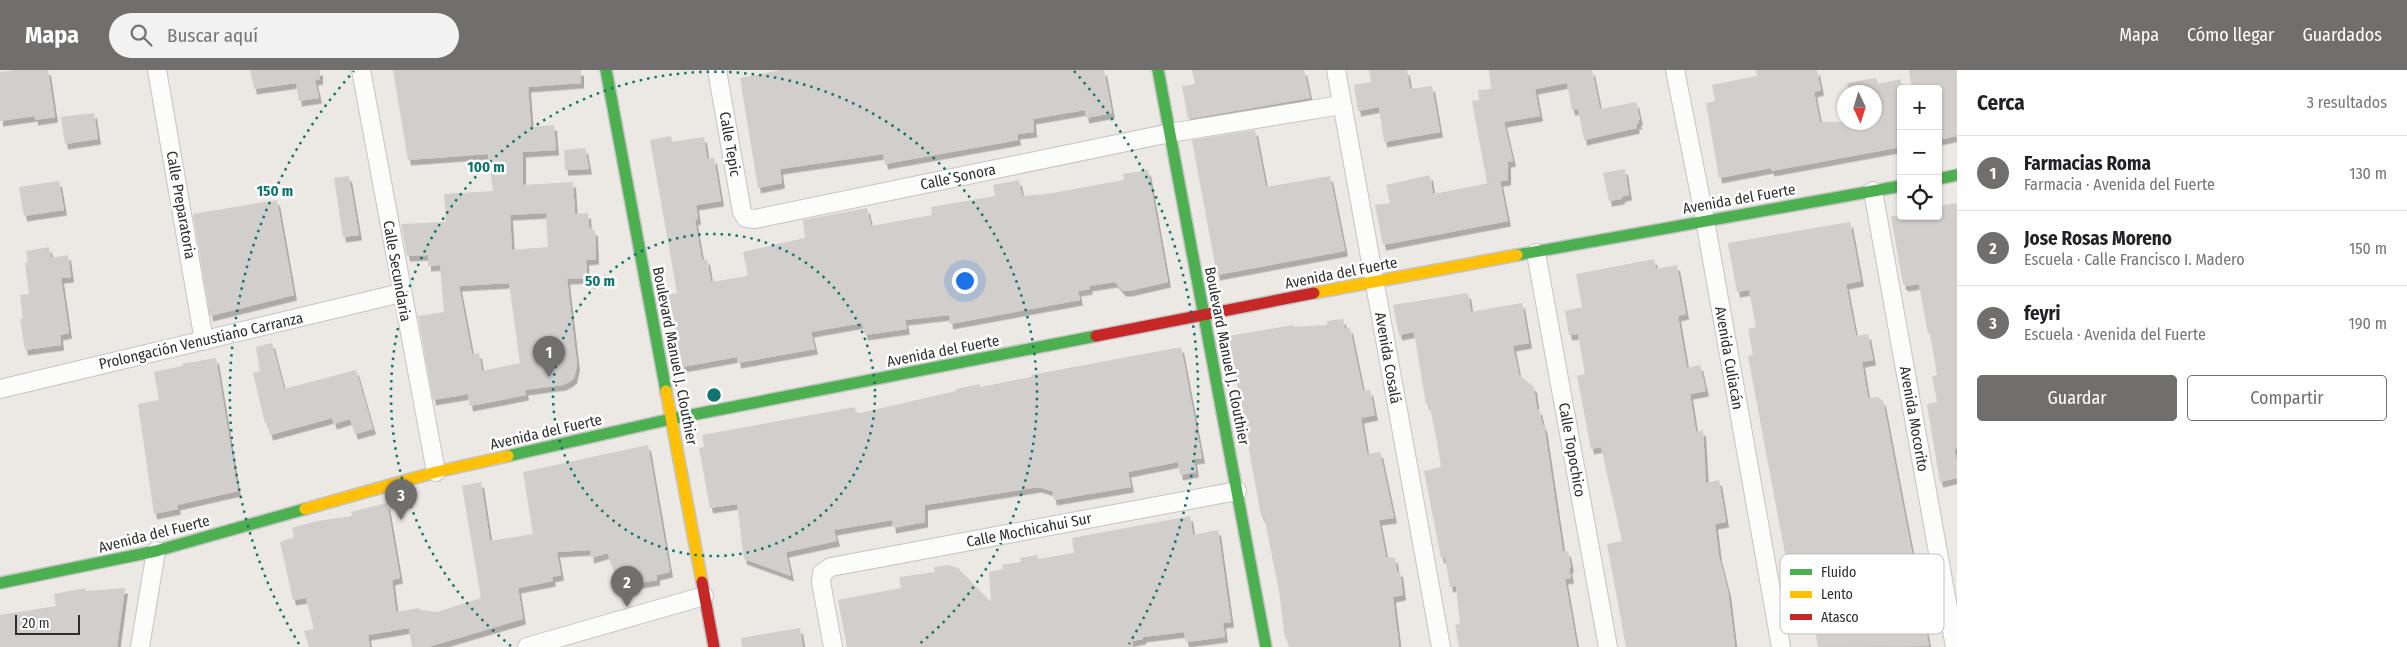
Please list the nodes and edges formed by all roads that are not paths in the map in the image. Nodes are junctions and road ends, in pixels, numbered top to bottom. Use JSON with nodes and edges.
{"nodes":[{"id":1,"x":157,"y":70,"type":"edge"},
{"id":2,"x":361,"y":70,"type":"edge"},
{"id":3,"x":606,"y":70,"type":"edge"},
{"id":4,"x":718,"y":70,"type":"edge"},
{"id":5,"x":1158,"y":70,"type":"edge"},
{"id":6,"x":1336,"y":70,"type":"edge"},
{"id":7,"x":1675,"y":70,"type":"edge"},
{"id":8,"x":1341,"y":105,"type":"junction"},
{"id":9,"x":1170,"y":133,"type":"junction"},
{"id":10,"x":1957,"y":175,"type":"edge"},
{"id":11,"x":1942,"y":178,"type":"edge"},
{"id":12,"x":1897,"y":187,"type":"edge"},
{"id":13,"x":1873,"y":191,"type":"junction"},
{"id":14,"x":746,"y":218,"type":"joint"},
{"id":15,"x":1705,"y":220,"type":"junction"},
{"id":16,"x":1536,"y":253,"type":"junction"},
{"id":17,"x":1374,"y":281,"type":"junction"},
{"id":18,"x":401,"y":293,"type":"junction"},
{"id":19,"x":1204,"y":315,"type":"junction"},
{"id":20,"x":204,"y":341,"type":"junction"},
{"id":21,"x":0,"y":389,"type":"edge"},
{"id":22,"x":671,"y":419,"type":"junction"},
{"id":23,"x":436,"y":472,"type":"junction"},
{"id":24,"x":1237,"y":491,"type":"junction"},
{"id":25,"x":156,"y":551,"type":"junction"},
{"id":26,"x":1938,"y":554,"type":"edge"},
{"id":27,"x":0,"y":583,"type":"edge"},
{"id":28,"x":1944,"y":586,"type":"edge"},
{"id":29,"x":704,"y":596,"type":"junction"},
{"id":30,"x":140,"y":647,"type":"edge"},
{"id":31,"x":527,"y":647,"type":"edge"},
{"id":32,"x":714,"y":647,"type":"edge"},
{"id":33,"x":833,"y":647,"type":"edge"},
{"id":34,"x":1266,"y":647,"type":"edge"},
{"id":35,"x":1441,"y":647,"type":"edge"},
{"id":36,"x":1608,"y":647,"type":"edge"},
{"id":37,"x":1781,"y":647,"type":"edge"},
{"id":38,"x":1955,"y":647,"type":"edge"}],
"edges":[{"from":1,"to":20,"type":"street","name":"Calle Preparatoria"},
{"from":2,"to":18,"type":"street","name":"Calle Secundaria"},
{"from":3,"to":22,"type":"street","name":"Boulevard Manuel J. Clouthier"},
{"from":4,"to":14,"type":"street","name":"Calle Tepic"},
{"from":5,"to":9,"type":"street","name":"Boulevard Manuel J. Clouthier"},
{"from":6,"to":8,"type":"street","name":"Avenida Cosalá"},
{"from":7,"to":15,"type":"street","name":"Avenida Culiacán"},
{"from":8,"to":9,"type":"street","name":"Calle Sonora"},
{"from":8,"to":17,"type":"street","name":"Avenida Cosalá"},
{"from":9,"to":14,"type":"street","name":"Calle Sonora"},
{"from":9,"to":19,"type":"street","name":"Boulevard Manuel J. Clouthier"},
{"from":10,"to":11,"type":"street"},
{"from":12,"to":13,"type":"street","name":"Avenida del Fuerte"},
{"from":13,"to":15,"type":"street","name":"Avenida del Fuerte"},
{"from":13,"to":26,"type":"street","name":"Avenida Mocorito"},
{"from":15,"to":16,"type":"street","name":"Avenida del Fuerte"},
{"from":15,"to":37,"type":"street","name":"Avenida Culiacán"},
{"from":16,"to":17,"type":"street","name":"Avenida del Fuerte"},
{"from":16,"to":36,"type":"street","name":"Calle Topochico"},
{"from":17,"to":19,"type":"street","name":"Avenida del Fuerte"},
{"from":17,"to":35,"type":"street","name":"Avenida Cosalá"},
{"from":18,"to":20,"type":"street","name":"Prolongación Venustiano Carranza"},
{"from":18,"to":23,"type":"street","name":"Calle Secundaria"},
{"from":19,"to":22,"type":"street","name":"Avenida del Fuerte"},
{"from":19,"to":24,"type":"street","name":"Boulevard Manuel J. Clouthier"},
{"from":20,"to":21,"type":"street","name":"Prolongación Venustiano Carranza"},
{"from":22,"to":23,"type":"street","name":"Avenida del Fuerte"},
{"from":22,"to":29,"type":"street","name":"Boulevard Manuel J. Clouthier"},
{"from":23,"to":25,"type":"street","name":"Avenida del Fuerte"},
{"from":24,"to":33,"type":"street","name":"Calle Mochicahui Sur"},
{"from":24,"to":34,"type":"street","name":"Boulevard Manuel J. Clouthier"},
{"from":25,"to":27,"type":"street","name":"Avenida del Fuerte"},
{"from":25,"to":30,"type":"street"},
{"from":28,"to":38,"type":"street","name":"Avenida Mocorito"},
{"from":29,"to":31,"type":"street"},
{"from":29,"to":32,"type":"street","name":"Boulevard Manuel J. Clouthier"}]}
